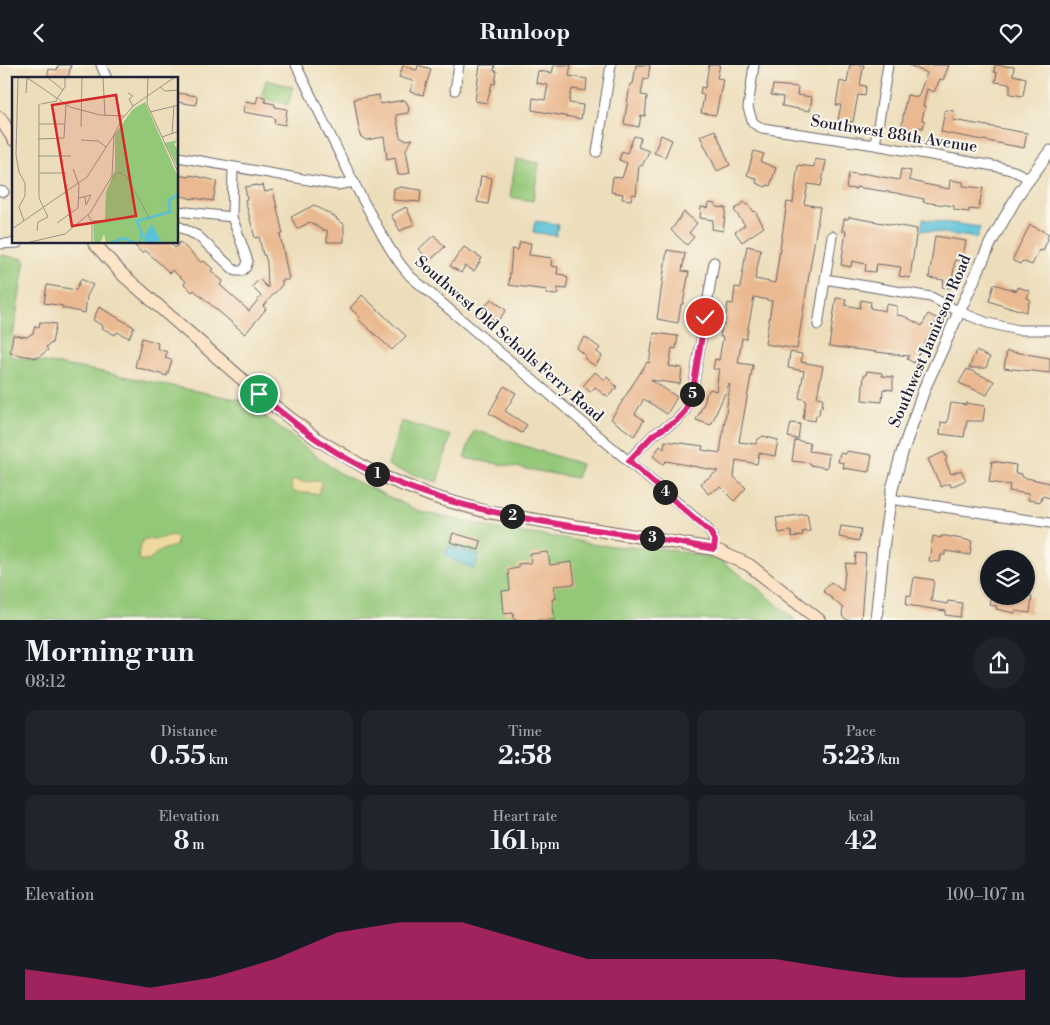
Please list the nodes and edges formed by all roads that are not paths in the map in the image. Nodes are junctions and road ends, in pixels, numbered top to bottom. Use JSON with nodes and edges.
{"nodes":[{"id":1,"x":101,"y":65,"type":"edge"},
{"id":2,"x":296,"y":65,"type":"edge"},
{"id":3,"x":459,"y":65,"type":"edge"},
{"id":4,"x":611,"y":65,"type":"edge"},
{"id":5,"x":754,"y":65,"type":"edge"},
{"id":6,"x":888,"y":65,"type":"edge"},
{"id":7,"x":106,"y":77,"type":"edge"},
{"id":8,"x":455,"y":90,"type":"dead end"},
{"id":9,"x":0,"y":119,"type":"edge"},
{"id":10,"x":12,"y":137,"type":"edge"},
{"id":11,"x":875,"y":145,"type":"junction"},
{"id":12,"x":1050,"y":151,"type":"edge"},
{"id":13,"x":597,"y":152,"type":"dead end"},
{"id":14,"x":179,"y":157,"type":"edge"},
{"id":15,"x":233,"y":167,"type":"junction"},
{"id":16,"x":1030,"y":179,"type":"junction"},
{"id":17,"x":354,"y":182,"type":"junction"},
{"id":18,"x":179,"y":211,"type":"edge"},
{"id":19,"x":232,"y":217,"type":"junction"},
{"id":20,"x":179,"y":226,"type":"edge"},
{"id":21,"x":832,"y":236,"type":"dead end"},
{"id":22,"x":95,"y":244,"type":"edge"},
{"id":23,"x":714,"y":262,"type":"dead end"},
{"id":24,"x":825,"y":279,"type":"junction"},
{"id":25,"x":960,"y":312,"type":"junction"},
{"id":26,"x":818,"y":325,"type":"dead end"},
{"id":27,"x":1050,"y":330,"type":"edge"},
{"id":28,"x":629,"y":461,"type":"junction"},
{"id":29,"x":890,"y":499,"type":"junction"},
{"id":30,"x":1050,"y":523,"type":"edge"},
{"id":31,"x":714,"y":549,"type":"junction"},
{"id":32,"x":819,"y":620,"type":"edge"},
{"id":33,"x":876,"y":620,"type":"edge"}],
"edges":[{"from":1,"to":7,"type":"street"},
{"from":2,"to":17,"type":"street","name":"Southwest Old Scholls Ferry Road"},
{"from":3,"to":8,"type":"street"},
{"from":4,"to":13,"type":"street"},
{"from":5,"to":11,"type":"street","name":"Southwest 88th Avenue"},
{"from":6,"to":11,"type":"street"},
{"from":9,"to":10,"type":"main road"},
{"from":11,"to":16,"type":"street","name":"Southwest 88th Avenue"},
{"from":12,"to":16,"type":"street","name":"Southwest Jamieson Road"},
{"from":14,"to":15,"type":"street"},
{"from":15,"to":17,"type":"street"},
{"from":15,"to":19,"type":"street"},
{"from":16,"to":25,"type":"street","name":"Southwest Jamieson Road"},
{"from":17,"to":28,"type":"street","name":"Southwest Old Scholls Ferry Road"},
{"from":18,"to":19,"type":"street"},
{"from":19,"to":20,"type":"street"},
{"from":21,"to":24,"type":"street"},
{"from":22,"to":31,"type":"main road"},
{"from":23,"to":28,"type":"street"},
{"from":24,"to":25,"type":"street"},
{"from":24,"to":26,"type":"street"},
{"from":25,"to":27,"type":"street"},
{"from":25,"to":29,"type":"street","name":"Southwest Jamieson Road"},
{"from":28,"to":31,"type":"street","name":"Southwest Old Scholls Ferry Road"},
{"from":29,"to":30,"type":"street"},
{"from":29,"to":33,"type":"street","name":"Southwest Jamieson Road"},
{"from":31,"to":32,"type":"main road"}]}
